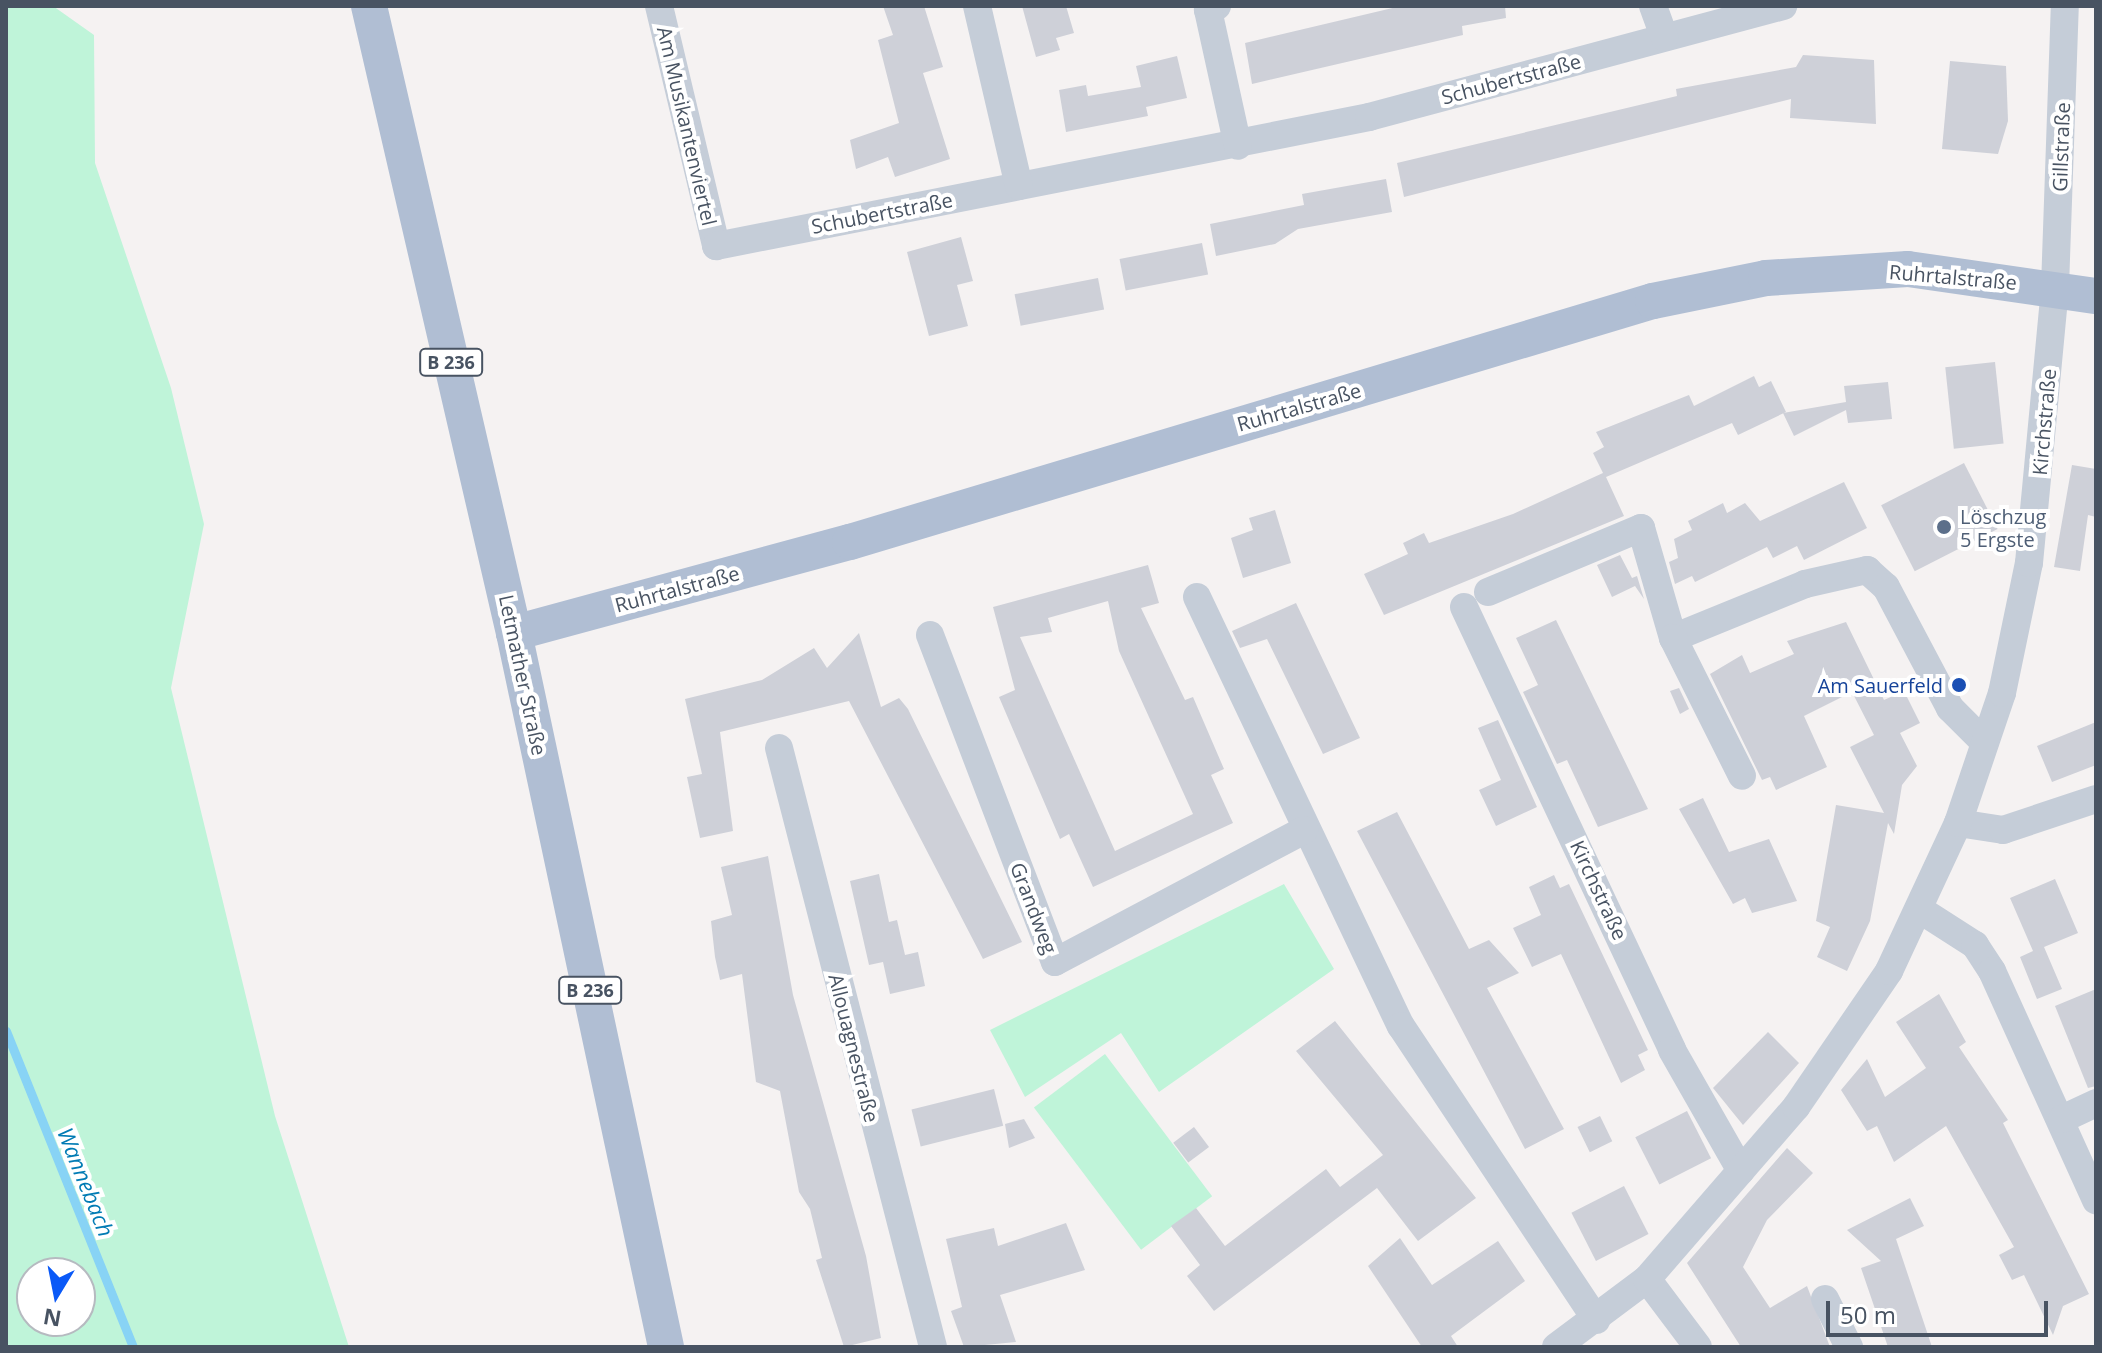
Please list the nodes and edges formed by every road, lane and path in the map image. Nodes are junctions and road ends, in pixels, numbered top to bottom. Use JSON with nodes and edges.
{"nodes":[{"id":1,"x":369,"y":6,"type":"edge"},
{"id":2,"x":659,"y":6,"type":"edge"},
{"id":3,"x":977,"y":6,"type":"edge"},
{"id":4,"x":1653,"y":6,"type":"edge"},
{"id":5,"x":1783,"y":6,"type":"edge"},
{"id":6,"x":2065,"y":6,"type":"edge"},
{"id":7,"x":1213,"y":8,"type":"edge"},
{"id":8,"x":1664,"y":37,"type":"junction"},
{"id":9,"x":1238,"y":146,"type":"junction"},
{"id":10,"x":1019,"y":186,"type":"junction"},
{"id":11,"x":716,"y":246,"type":"joint"},
{"id":12,"x":2055,"y":287,"type":"junction"},
{"id":13,"x":2096,"y":296,"type":"edge"},
{"id":14,"x":1197,"y":597,"type":"dead end"},
{"id":15,"x":514,"y":633,"type":"junction"},
{"id":16,"x":930,"y":635,"type":"dead end"},
{"id":17,"x":1673,"y":638,"type":"junction"},
{"id":18,"x":1985,"y":743,"type":"junction"},
{"id":19,"x":779,"y":748,"type":"dead end"},
{"id":20,"x":1742,"y":776,"type":"dead end"},
{"id":21,"x":2096,"y":799,"type":"edge"},
{"id":22,"x":1958,"y":823,"type":"junction"},
{"id":23,"x":1304,"y":830,"type":"junction"},
{"id":24,"x":1922,"y":911,"type":"junction"},
{"id":25,"x":2096,"y":1103,"type":"edge"},
{"id":26,"x":2062,"y":1119,"type":"junction"},
{"id":27,"x":1741,"y":1171,"type":"junction"},
{"id":28,"x":2096,"y":1200,"type":"edge"},
{"id":29,"x":1647,"y":1279,"type":"junction"},
{"id":30,"x":1825,"y":1299,"type":"dead end"},
{"id":31,"x":1596,"y":1320,"type":"junction"},
{"id":32,"x":666,"y":1347,"type":"edge"},
{"id":33,"x":933,"y":1347,"type":"edge"},
{"id":34,"x":1556,"y":1347,"type":"edge"},
{"id":35,"x":1698,"y":1347,"type":"edge"},
{"id":36,"x":1849,"y":1347,"type":"edge"}],
"edges":[{"from":1,"to":15,"type":"main road","name":"Letmather Straße","number":"B 236"},
{"from":2,"to":11,"type":"street","name":"Am Musikantenviertel"},
{"from":3,"to":10,"type":"street"},
{"from":4,"to":8,"type":"street"},
{"from":5,"to":8,"type":"street","name":"Schubertstraße"},
{"from":6,"to":12,"type":"street","name":"Gillstraße"},
{"from":7,"to":9,"type":"street"},
{"from":8,"to":9,"type":"street","name":"Schubertstraße"},
{"from":9,"to":10,"type":"street","name":"Schubertstraße"},
{"from":10,"to":11,"type":"street","name":"Schubertstraße"},
{"from":12,"to":13,"type":"main road","name":"Ruhrtalstraße"},
{"from":12,"to":15,"type":"main road","name":"Ruhrtalstraße"},
{"from":12,"to":18,"type":"street","name":"Kirchstraße"},
{"from":14,"to":23,"type":"street"},
{"from":15,"to":32,"type":"main road","name":"Letmather Straße","number":"B 236"},
{"from":16,"to":23,"type":"street","name":"Grandweg"},
{"from":17,"to":18,"type":"street"},
{"from":17,"to":20,"type":"street","name":"Kirchstraße"},
{"from":17,"to":27,"type":"street","name":"Kirchstraße"},
{"from":18,"to":22,"type":"street","name":"Kirchstraße"},
{"from":19,"to":33,"type":"street","name":"Allouagnestraße"},
{"from":21,"to":22,"type":"street"},
{"from":22,"to":24,"type":"street","name":"Kirchstraße"},
{"from":23,"to":31,"type":"street"},
{"from":24,"to":26,"type":"street"},
{"from":24,"to":27,"type":"street","name":"Kirchstraße"},
{"from":25,"to":26,"type":"street"},
{"from":26,"to":28,"type":"street"},
{"from":27,"to":29,"type":"street","name":"Kirchstraße"},
{"from":29,"to":31,"type":"street","name":"Kirchstraße"},
{"from":29,"to":35,"type":"street"},
{"from":30,"to":36,"type":"street"},
{"from":31,"to":34,"type":"street","name":"Kirchstraße"}]}
